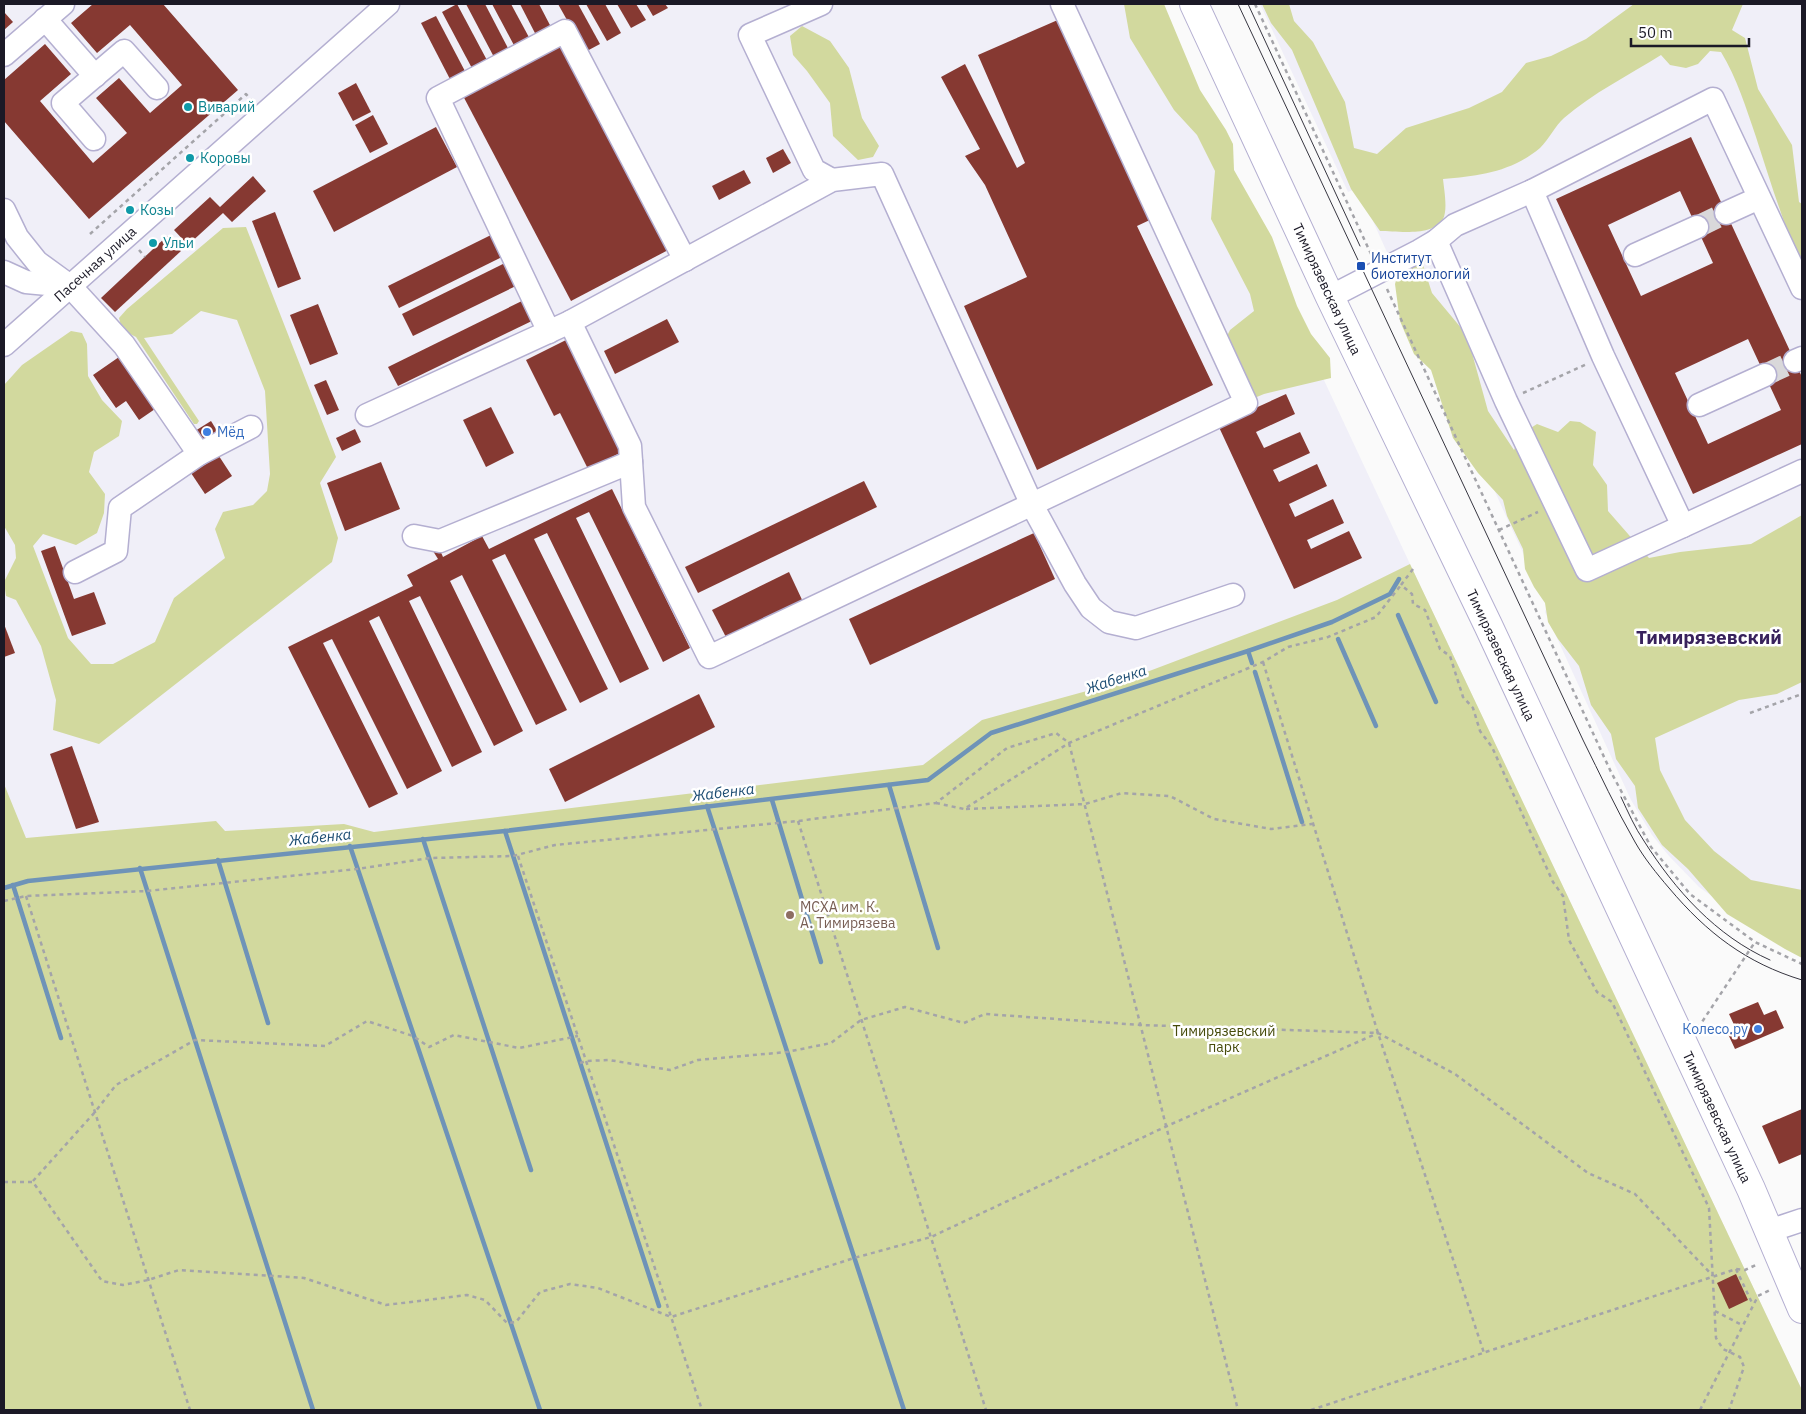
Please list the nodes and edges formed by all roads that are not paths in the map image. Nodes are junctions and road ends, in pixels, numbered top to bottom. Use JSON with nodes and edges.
{"nodes":[{"id":1,"x":64,"y":4,"type":"edge"},
{"id":2,"x":388,"y":4,"type":"edge"},
{"id":3,"x":821,"y":4,"type":"edge"},
{"id":4,"x":1062,"y":4,"type":"edge"},
{"id":5,"x":1194,"y":4,"type":"edge"},
{"id":6,"x":45,"y":19,"type":"junction"},
{"id":7,"x":4,"y":55,"type":"edge"},
{"id":8,"x":95,"y":76,"type":"junction"},
{"id":9,"x":157,"y":88,"type":"dead end"},
{"id":10,"x":94,"y":139,"type":"dead end"},
{"id":11,"x":832,"y":180,"type":"junction"},
{"id":12,"x":1532,"y":191,"type":"junction"},
{"id":13,"x":1759,"y":198,"type":"junction"},
{"id":14,"x":4,"y":210,"type":"edge"},
{"id":15,"x":1726,"y":213,"type":"tunnel mouth"},
{"id":16,"x":1697,"y":227,"type":"tunnel mouth"},
{"id":17,"x":1436,"y":241,"type":"junction"},
{"id":18,"x":1635,"y":255,"type":"dead end"},
{"id":19,"x":684,"y":260,"type":"junction"},
{"id":20,"x":4,"y":272,"type":"edge"},
{"id":21,"x":70,"y":286,"type":"junction"},
{"id":22,"x":1802,"y":288,"type":"edge"},
{"id":23,"x":1330,"y":297,"type":"junction"},
{"id":24,"x":570,"y":322,"type":"junction"},
{"id":25,"x":549,"y":332,"type":"junction"},
{"id":26,"x":4,"y":345,"type":"edge"},
{"id":27,"x":1765,"y":375,"type":"tunnel mouth"},
{"id":28,"x":1699,"y":405,"type":"dead end"},
{"id":29,"x":367,"y":415,"type":"dead end"},
{"id":30,"x":251,"y":427,"type":"dead end"},
{"id":31,"x":199,"y":454,"type":"junction"},
{"id":32,"x":631,"y":462,"type":"junction"},
{"id":33,"x":1802,"y":471,"type":"edge"},
{"id":34,"x":1032,"y":505,"type":"junction"},
{"id":35,"x":1683,"y":526,"type":"junction"},
{"id":36,"x":414,"y":536,"type":"dead end"},
{"id":37,"x":75,"y":572,"type":"dead end"},
{"id":38,"x":1233,"y":595,"type":"dead end"},
{"id":39,"x":1802,"y":1220,"type":"edge"},
{"id":40,"x":1769,"y":1231,"type":"junction"},
{"id":41,"x":1802,"y":1309,"type":"edge"}],
"edges":[{"from":1,"to":6,"type":"street"},
{"from":2,"to":21,"type":"street","name":"Пасечная улица"},
{"from":3,"to":11,"type":"street"},
{"from":4,"to":34,"type":"street"},
{"from":5,"to":23,"type":"main road","name":"Тимирязевская улица"},
{"from":6,"to":7,"type":"street"},
{"from":6,"to":8,"type":"street"},
{"from":8,"to":9,"type":"street"},
{"from":8,"to":10,"type":"street"},
{"from":11,"to":19,"type":"street"},
{"from":11,"to":34,"type":"street"},
{"from":12,"to":13,"type":"street"},
{"from":12,"to":17,"type":"street"},
{"from":12,"to":35,"type":"street"},
{"from":13,"to":15,"type":"street"},
{"from":13,"to":22,"type":"street"},
{"from":14,"to":21,"type":"street"},
{"from":16,"to":18,"type":"street"},
{"from":17,"to":23,"type":"street"},
{"from":17,"to":35,"type":"street"},
{"from":19,"to":24,"type":"street"},
{"from":19,"to":25,"type":"street"},
{"from":20,"to":21,"type":"street"},
{"from":21,"to":26,"type":"street","name":"Пасечная улица"},
{"from":21,"to":31,"type":"street"},
{"from":23,"to":40,"type":"main road","name":"Тимирязевская улица"},
{"from":24,"to":25,"type":"street"},
{"from":24,"to":32,"type":"street"},
{"from":25,"to":29,"type":"street"},
{"from":27,"to":28,"type":"street"},
{"from":30,"to":31,"type":"street"},
{"from":31,"to":37,"type":"street"},
{"from":32,"to":34,"type":"street"},
{"from":32,"to":36,"type":"street"},
{"from":33,"to":35,"type":"street"},
{"from":34,"to":38,"type":"street"},
{"from":39,"to":40,"type":"street"},
{"from":40,"to":41,"type":"main road","name":"Тимирязевская улица"}]}
